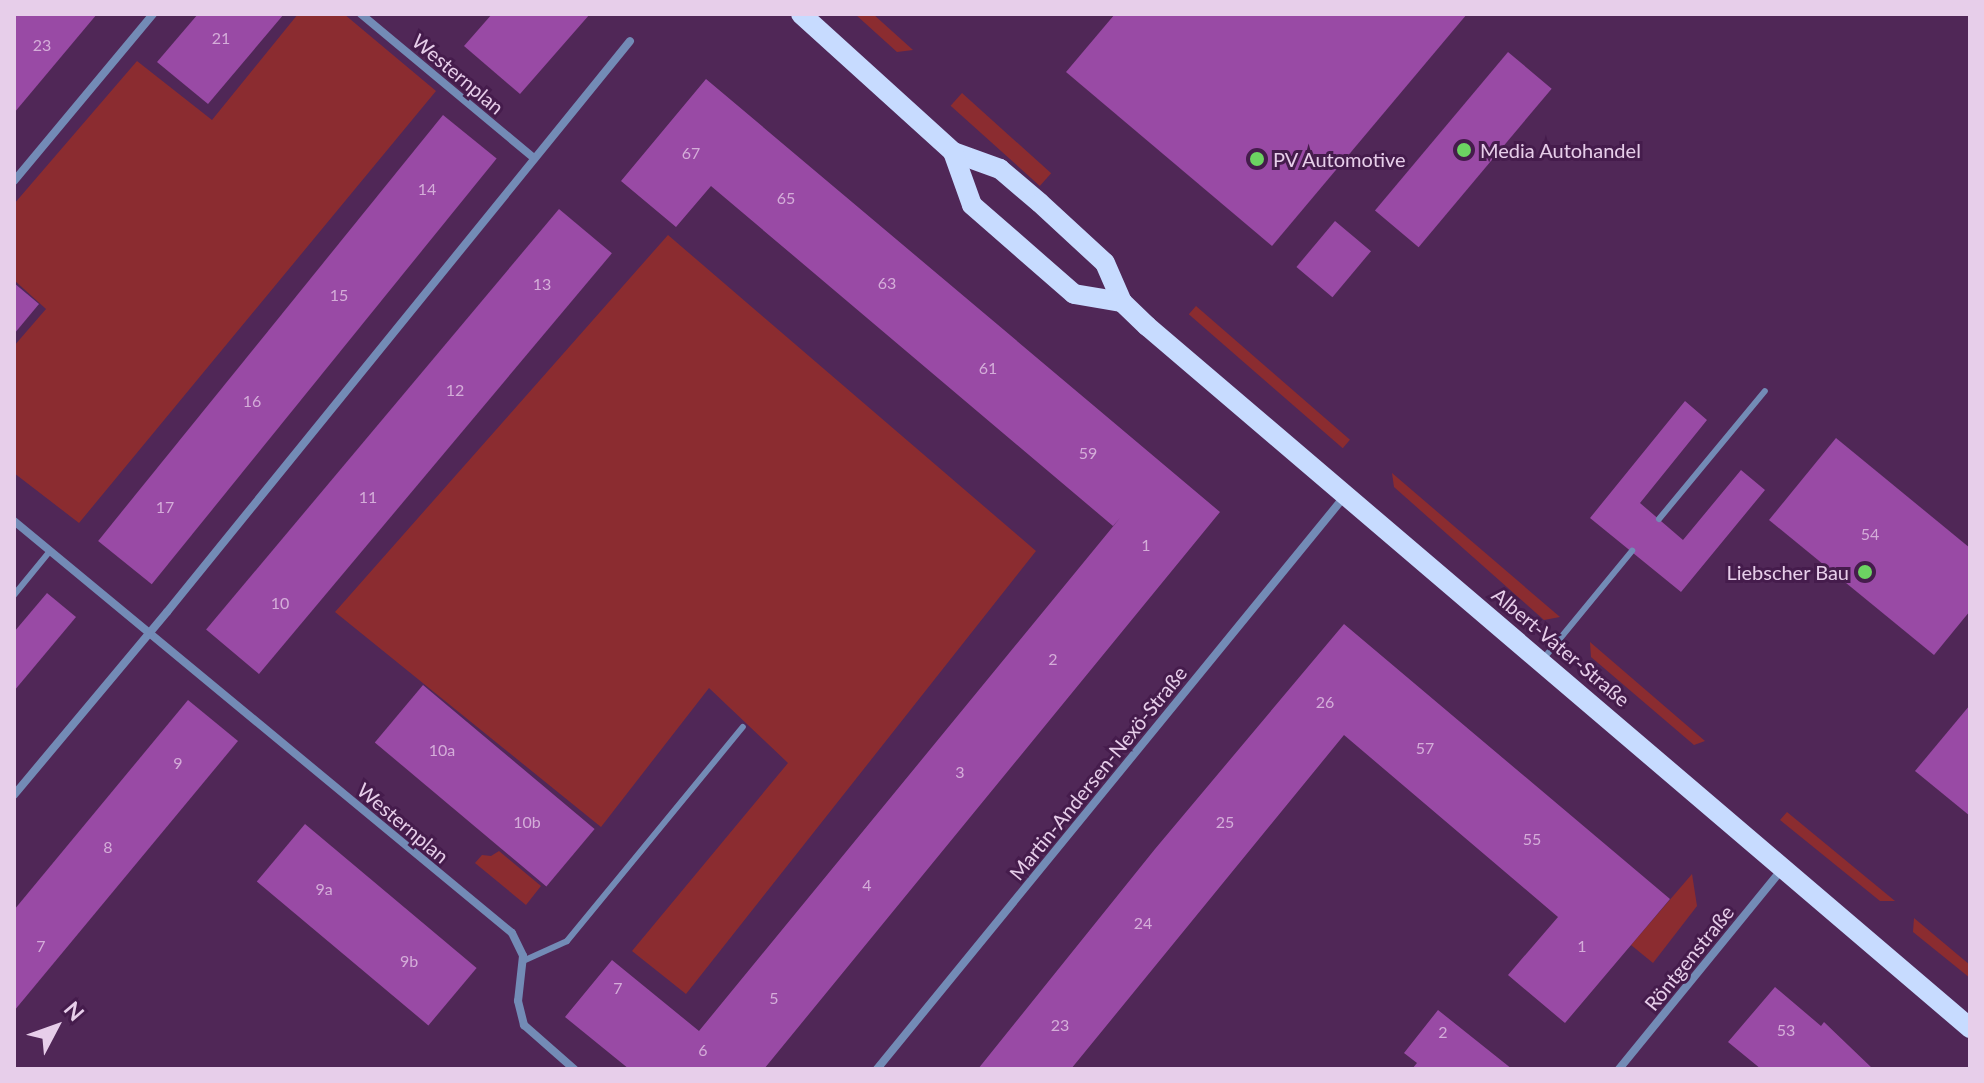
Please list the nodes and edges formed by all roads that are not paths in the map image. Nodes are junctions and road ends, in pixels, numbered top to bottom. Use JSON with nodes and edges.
{"nodes":[{"id":1,"x":153,"y":14,"type":"edge"},
{"id":2,"x":361,"y":14,"type":"edge"},
{"id":3,"x":801,"y":14,"type":"edge"},
{"id":4,"x":630,"y":41,"type":"dead end"},
{"id":5,"x":953,"y":152,"type":"junction"},
{"id":6,"x":534,"y":158,"type":"junction"},
{"id":7,"x":14,"y":181,"type":"edge"},
{"id":8,"x":1122,"y":302,"type":"junction"},
{"id":9,"x":1765,"y":391,"type":"dead end"},
{"id":10,"x":1344,"y":497,"type":"junction"},
{"id":11,"x":1659,"y":519,"type":"dead end"},
{"id":12,"x":14,"y":521,"type":"edge"},
{"id":13,"x":50,"y":551,"type":"junction"},
{"id":14,"x":1632,"y":551,"type":"dead end"},
{"id":15,"x":14,"y":595,"type":"edge"},
{"id":16,"x":150,"y":634,"type":"junction"},
{"id":17,"x":1541,"y":661,"type":"junction"},
{"id":18,"x":743,"y":727,"type":"dead end"},
{"id":19,"x":14,"y":795,"type":"edge"},
{"id":20,"x":1785,"y":867,"type":"junction"},
{"id":21,"x":523,"y":961,"type":"junction"},
{"id":22,"x":1970,"y":1028,"type":"edge"},
{"id":23,"x":574,"y":1069,"type":"edge"},
{"id":24,"x":877,"y":1069,"type":"edge"},
{"id":25,"x":1619,"y":1069,"type":"edge"}],
"edges":[{"from":1,"to":7,"type":"street"},
{"from":2,"to":6,"type":"street","name":"Westernplan"},
{"from":3,"to":5,"type":"main road","name":"Albert-Vater-Straße"},
{"from":4,"to":6,"type":"street"},
{"from":5,"to":8,"type":"main road","name":"Albert-Vater-Straße"},
{"from":5,"to":8,"type":"main road","name":"Albert-Vater-Straße"},
{"from":6,"to":16,"type":"street"},
{"from":8,"to":10,"type":"main road","name":"Albert-Vater-Straße"},
{"from":9,"to":11,"type":"lane"},
{"from":10,"to":17,"type":"main road","name":"Albert-Vater-Straße"},
{"from":10,"to":24,"type":"street","name":"Martin-Andersen-Nexö-Straße"},
{"from":12,"to":13,"type":"street","name":"Westernplan"},
{"from":13,"to":15,"type":"lane"},
{"from":13,"to":16,"type":"street","name":"Westernplan"},
{"from":14,"to":17,"type":"lane"},
{"from":16,"to":19,"type":"street"},
{"from":16,"to":21,"type":"street","name":"Westernplan"},
{"from":17,"to":20,"type":"main road","name":"Albert-Vater-Straße"},
{"from":18,"to":21,"type":"lane"},
{"from":20,"to":22,"type":"main road","name":"Albert-Vater-Straße"},
{"from":20,"to":25,"type":"street","name":"Röntgenstraße"},
{"from":21,"to":23,"type":"street"}]}
